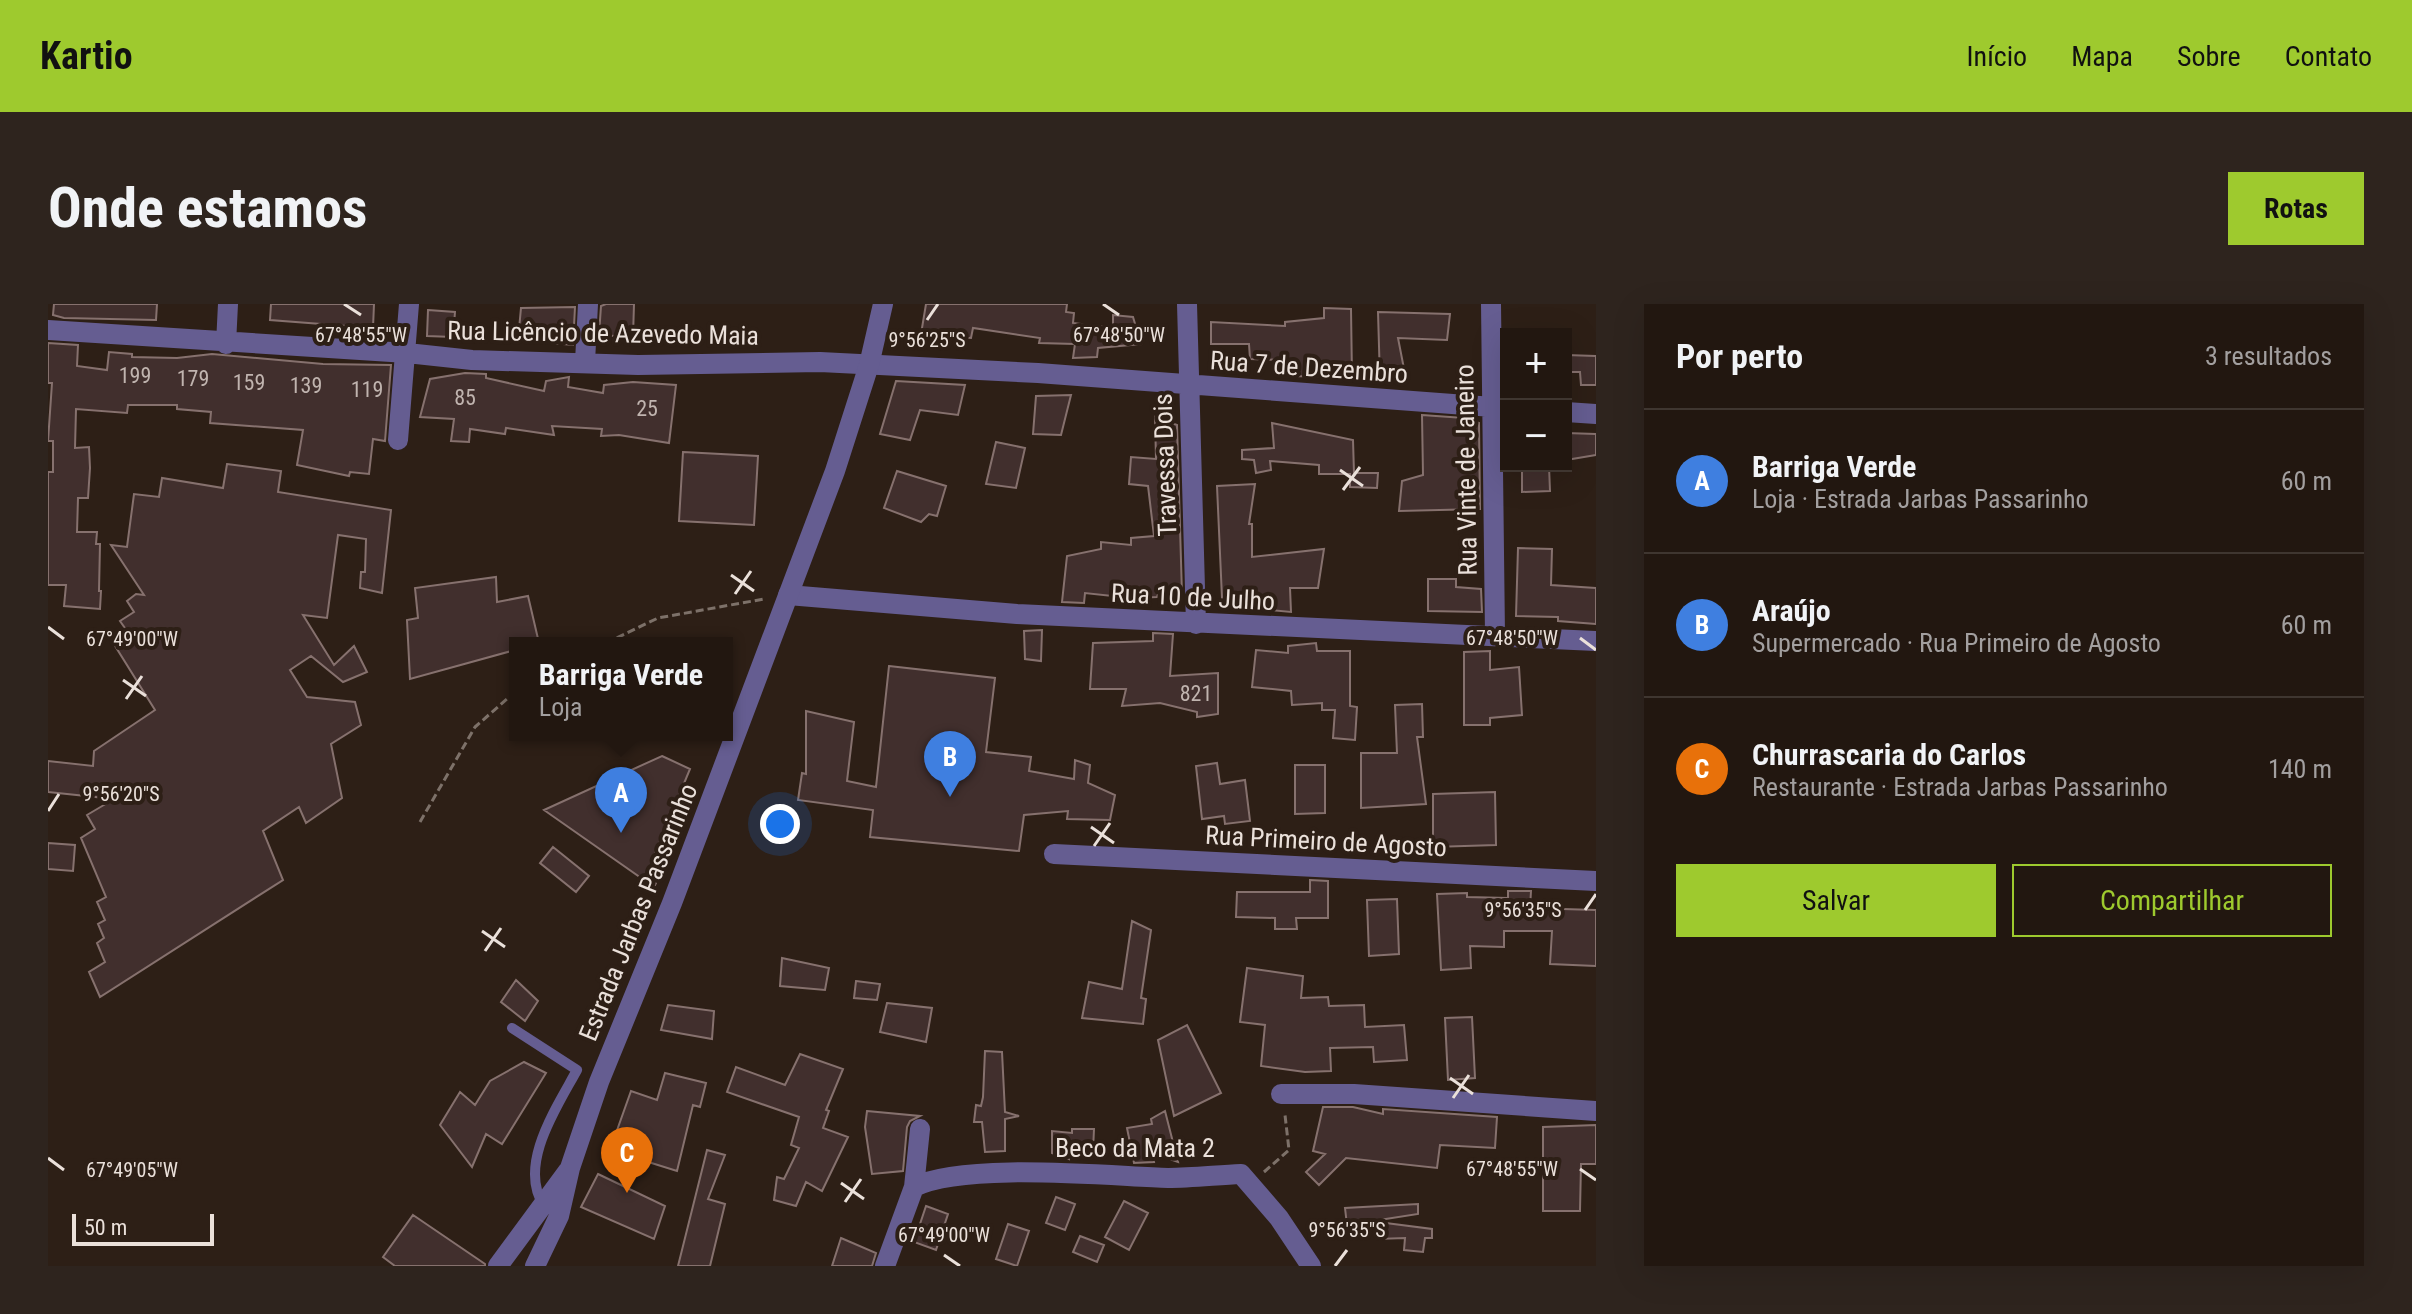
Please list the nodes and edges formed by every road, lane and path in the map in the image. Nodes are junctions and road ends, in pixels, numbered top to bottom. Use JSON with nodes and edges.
{"nodes":[{"id":1,"x":228,"y":304,"type":"edge"},
{"id":2,"x":409,"y":304,"type":"edge"},
{"id":3,"x":588,"y":304,"type":"edge"},
{"id":4,"x":883,"y":304,"type":"edge"},
{"id":5,"x":1187,"y":304,"type":"edge"},
{"id":6,"x":1491,"y":304,"type":"edge"},
{"id":7,"x":48,"y":330,"type":"edge"},
{"id":8,"x":226,"y":344,"type":"junction"},
{"id":9,"x":407,"y":353,"type":"junction"},
{"id":10,"x":585,"y":362,"type":"junction"},
{"id":11,"x":869,"y":365,"type":"junction"},
{"id":12,"x":1188,"y":385,"type":"junction"},
{"id":13,"x":1498,"y":408,"type":"edge"},
{"id":14,"x":1572,"y":412,"type":"edge"},
{"id":15,"x":1596,"y":414,"type":"edge"},
{"id":16,"x":398,"y":440,"type":"dead end"},
{"id":17,"x":788,"y":595,"type":"junction"},
{"id":18,"x":1196,"y":624,"type":"junction"},
{"id":19,"x":1495,"y":635,"type":"junction"},
{"id":20,"x":618,"y":637,"type":"edge"},
{"id":21,"x":1596,"y":641,"type":"edge"},
{"id":22,"x":509,"y":697,"type":"edge"},
{"id":23,"x":420,"y":822,"type":"dead end"},
{"id":24,"x":1054,"y":854,"type":"dead end"},
{"id":25,"x":1596,"y":881,"type":"edge"},
{"id":26,"x":512,"y":1028,"type":"dead end"},
{"id":27,"x":577,"y":1070,"type":"junction"},
{"id":28,"x":599,"y":1082,"type":"junction"},
{"id":29,"x":1281,"y":1094,"type":"joint"},
{"id":30,"x":1596,"y":1111,"type":"edge"},
{"id":31,"x":920,"y":1129,"type":"dead end"},
{"id":32,"x":1241,"y":1174,"type":"junction"},
{"id":33,"x":914,"y":1187,"type":"junction"},
{"id":34,"x":551,"y":1210,"type":"junction"},
{"id":35,"x":498,"y":1266,"type":"edge"},
{"id":36,"x":535,"y":1266,"type":"edge"},
{"id":37,"x":885,"y":1266,"type":"edge"},
{"id":38,"x":1311,"y":1266,"type":"edge"}],
"edges":[{"from":1,"to":8,"type":"street"},
{"from":2,"to":9,"type":"street"},
{"from":3,"to":10,"type":"street"},
{"from":4,"to":11,"type":"street","name":"Estrada Jarbas Passarinho"},
{"from":5,"to":12,"type":"street","name":"Travessa Dois"},
{"from":6,"to":13,"type":"street","name":"Rua Vinte de Janeiro"},
{"from":7,"to":8,"type":"street","name":"Rua Licêncio de Azevedo Maia"},
{"from":8,"to":9,"type":"street","name":"Rua Licêncio de Azevedo Maia"},
{"from":9,"to":10,"type":"street","name":"Rua Licêncio de Azevedo Maia"},
{"from":9,"to":16,"type":"street"},
{"from":10,"to":11,"type":"street","name":"Rua Licêncio de Azevedo Maia"},
{"from":11,"to":12,"type":"street","name":"Rua 7 de Dezembro"},
{"from":11,"to":17,"type":"street","name":"Estrada Jarbas Passarinho"},
{"from":12,"to":13,"type":"street","name":"Rua 7 de Dezembro"},
{"from":12,"to":18,"type":"street","name":"Travessa Dois"},
{"from":13,"to":19,"type":"street","name":"Rua Vinte de Janeiro"},
{"from":14,"to":15,"type":"street"},
{"from":17,"to":18,"type":"street","name":"Rua 10 de Julho"},
{"from":17,"to":20,"type":"path"},
{"from":17,"to":28,"type":"street","name":"Estrada Jarbas Passarinho"},
{"from":18,"to":19,"type":"street","name":"Rua 10 de Julho"},
{"from":19,"to":21,"type":"street","name":"Rua 10 de Julho"},
{"from":22,"to":23,"type":"path"},
{"from":24,"to":25,"type":"street","name":"Rua Primeiro de Agosto"},
{"from":26,"to":27,"type":"lane"},
{"from":27,"to":28,"type":"lane"},
{"from":27,"to":34,"type":"lane"},
{"from":28,"to":34,"type":"street","name":"Estrada Jarbas Passarinho"},
{"from":29,"to":30,"type":"street"},
{"from":29,"to":32,"type":"path"},
{"from":31,"to":33,"type":"street"},
{"from":32,"to":33,"type":"street","name":"Beco da Mata 2"},
{"from":32,"to":38,"type":"street","name":"Beco da Mata 2"},
{"from":33,"to":37,"type":"street"},
{"from":34,"to":35,"type":"street"},
{"from":34,"to":36,"type":"street","name":"Estrada Jarbas Passarinho"}]}
